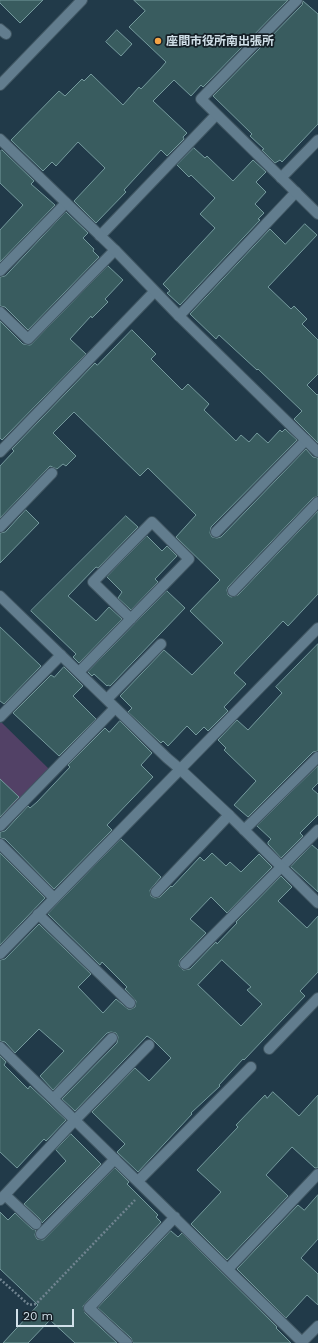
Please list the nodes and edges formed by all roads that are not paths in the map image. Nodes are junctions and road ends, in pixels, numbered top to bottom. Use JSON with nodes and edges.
{"nodes":[{"id":1,"x":82,"y":0,"type":"edge"},
{"id":2,"x":297,"y":0,"type":"edge"},
{"id":3,"x":0,"y":85,"type":"edge"},
{"id":4,"x":216,"y":115,"type":"junction"},
{"id":5,"x":0,"y":139,"type":"edge"},
{"id":6,"x":318,"y":140,"type":"edge"},
{"id":7,"x":281,"y":178,"type":"junction"},
{"id":8,"x":296,"y":192,"type":"junction"},
{"id":9,"x":66,"y":203,"type":"junction"},
{"id":10,"x":318,"y":214,"type":"edge"},
{"id":11,"x":100,"y":236,"type":"junction"},
{"id":12,"x":115,"y":250,"type":"junction"},
{"id":13,"x":0,"y":271,"type":"edge"},
{"id":14,"x":154,"y":292,"type":"junction"},
{"id":15,"x":0,"y":312,"type":"edge"},
{"id":16,"x":179,"y":316,"type":"junction"},
{"id":17,"x":306,"y":440,"type":"junction"},
{"id":18,"x":0,"y":452,"type":"edge"},
{"id":19,"x":318,"y":452,"type":"edge"},
{"id":20,"x":52,"y":473,"type":"dead end"},
{"id":21,"x":318,"y":502,"type":"edge"},
{"id":22,"x":0,"y":527,"type":"edge"},
{"id":23,"x":216,"y":532,"type":"dead end"},
{"id":24,"x":233,"y":591,"type":"dead end"},
{"id":25,"x":0,"y":596,"type":"edge"},
{"id":26,"x":131,"y":619,"type":"junction"},
{"id":27,"x":318,"y":628,"type":"edge"},
{"id":28,"x":161,"y":644,"type":"dead end"},
{"id":29,"x":61,"y":655,"type":"junction"},
{"id":30,"x":79,"y":672,"type":"junction"},
{"id":31,"x":107,"y":699,"type":"junction"},
{"id":32,"x":115,"y":708,"type":"junction"},
{"id":33,"x":0,"y":717,"type":"edge"},
{"id":34,"x":318,"y":757,"type":"edge"},
{"id":35,"x":180,"y":769,"type":"junction"},
{"id":36,"x":229,"y":816,"type":"junction"},
{"id":37,"x":0,"y":826,"type":"edge"},
{"id":38,"x":244,"y":830,"type":"junction"},
{"id":39,"x":318,"y":830,"type":"edge"},
{"id":40,"x":0,"y":844,"type":"edge"},
{"id":41,"x":281,"y":867,"type":"junction"},
{"id":42,"x":156,"y":892,"type":"dead end"},
{"id":43,"x":54,"y":898,"type":"junction"},
{"id":44,"x":318,"y":904,"type":"edge"},
{"id":45,"x":38,"y":914,"type":"junction"},
{"id":46,"x":0,"y":954,"type":"edge"},
{"id":47,"x":185,"y":964,"type":"dead end"},
{"id":48,"x":318,"y":998,"type":"edge"},
{"id":49,"x":130,"y":1003,"type":"dead end"},
{"id":50,"x":112,"y":1038,"type":"dead end"},
{"id":51,"x":149,"y":1045,"type":"dead end"},
{"id":52,"x":0,"y":1047,"type":"edge"},
{"id":53,"x":269,"y":1049,"type":"dead end"},
{"id":54,"x":251,"y":1067,"type":"dead end"},
{"id":55,"x":54,"y":1098,"type":"junction"},
{"id":56,"x":75,"y":1120,"type":"junction"},
{"id":57,"x":115,"y":1159,"type":"junction"},
{"id":58,"x":318,"y":1174,"type":"edge"},
{"id":59,"x":138,"y":1182,"type":"junction"},
{"id":60,"x":3,"y":1197,"type":"edge"},
{"id":61,"x":175,"y":1216,"type":"junction"},
{"id":62,"x":36,"y":1224,"type":"dead end"},
{"id":63,"x":40,"y":1234,"type":"dead end"},
{"id":64,"x":228,"y":1269,"type":"junction"},
{"id":65,"x":318,"y":1326,"type":"edge"},
{"id":66,"x":303,"y":1342,"type":"edge"},
{"id":67,"x":127,"y":1343,"type":"edge"}],
"edges":[{"from":1,"to":3,"type":"street"},
{"from":2,"to":4,"type":"street"},
{"from":4,"to":7,"type":"street"},
{"from":4,"to":11,"type":"street"},
{"from":5,"to":9,"type":"street"},
{"from":6,"to":7,"type":"street"},
{"from":7,"to":8,"type":"street"},
{"from":8,"to":10,"type":"street"},
{"from":8,"to":16,"type":"street"},
{"from":9,"to":11,"type":"street"},
{"from":9,"to":13,"type":"street"},
{"from":11,"to":12,"type":"street"},
{"from":12,"to":14,"type":"street"},
{"from":12,"to":15,"type":"street"},
{"from":14,"to":16,"type":"street"},
{"from":14,"to":18,"type":"street"},
{"from":16,"to":17,"type":"street"},
{"from":17,"to":19,"type":"street"},
{"from":17,"to":23,"type":"street"},
{"from":20,"to":22,"type":"street"},
{"from":21,"to":24,"type":"street"},
{"from":25,"to":29,"type":"street"},
{"from":26,"to":26,"type":"street"},
{"from":26,"to":30,"type":"street"},
{"from":27,"to":35,"type":"street"},
{"from":28,"to":31,"type":"street"},
{"from":29,"to":30,"type":"street"},
{"from":29,"to":33,"type":"street"},
{"from":30,"to":31,"type":"street"},
{"from":31,"to":32,"type":"street"},
{"from":32,"to":35,"type":"street"},
{"from":32,"to":37,"type":"street"},
{"from":34,"to":38,"type":"street"},
{"from":35,"to":36,"type":"street"},
{"from":35,"to":43,"type":"street"},
{"from":36,"to":38,"type":"street"},
{"from":36,"to":42,"type":"street"},
{"from":38,"to":41,"type":"street"},
{"from":39,"to":41,"type":"street"},
{"from":40,"to":43,"type":"street"},
{"from":41,"to":44,"type":"street"},
{"from":41,"to":47,"type":"street"},
{"from":43,"to":45,"type":"street"},
{"from":45,"to":46,"type":"street"},
{"from":45,"to":49,"type":"street"},
{"from":48,"to":53,"type":"street"},
{"from":50,"to":55,"type":"street"},
{"from":51,"to":56,"type":"street"},
{"from":52,"to":55,"type":"street"},
{"from":54,"to":59,"type":"street"},
{"from":55,"to":56,"type":"street"},
{"from":56,"to":57,"type":"street"},
{"from":56,"to":60,"type":"street"},
{"from":57,"to":59,"type":"street"},
{"from":57,"to":63,"type":"street"},
{"from":58,"to":64,"type":"street"},
{"from":59,"to":61,"type":"street"},
{"from":60,"to":62,"type":"street"},
{"from":61,"to":64,"type":"street"},
{"from":61,"to":67,"type":"street"},
{"from":64,"to":66,"type":"street"},
{"from":65,"to":66,"type":"street"}]}
